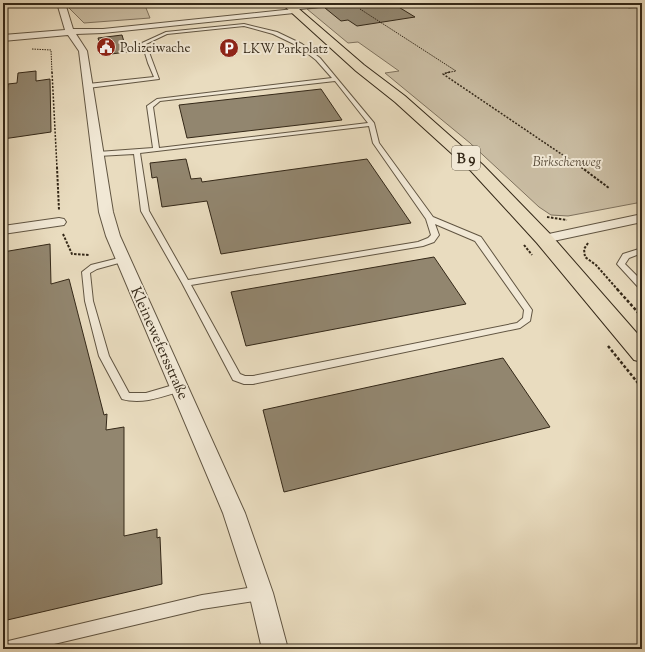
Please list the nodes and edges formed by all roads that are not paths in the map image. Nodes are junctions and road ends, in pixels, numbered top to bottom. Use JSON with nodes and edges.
{"nodes":[{"id":1,"x":61,"y":3,"type":"edge"},
{"id":2,"x":350,"y":3,"type":"edge"},
{"id":3,"x":291,"y":7,"type":"edge"},
{"id":4,"x":70,"y":32,"type":"junction"},
{"id":5,"x":5,"y":38,"type":"edge"},
{"id":6,"x":336,"y":78,"type":"junction"},
{"id":7,"x":88,"y":86,"type":"junction"},
{"id":8,"x":372,"y":124,"type":"junction"},
{"id":9,"x":156,"y":150,"type":"junction"},
{"id":10,"x":137,"y":152,"type":"junction"},
{"id":11,"x":98,"y":154,"type":"junction"},
{"id":12,"x":642,"y":218,"type":"edge"},
{"id":13,"x":430,"y":219,"type":"junction"},
{"id":14,"x":59,"y":222,"type":"road end"},
{"id":15,"x":3,"y":230,"type":"edge"},
{"id":16,"x":544,"y":239,"type":"junction"},
{"id":17,"x":642,"y":250,"type":"edge"},
{"id":18,"x":121,"y":254,"type":"junction"},
{"id":19,"x":186,"y":283,"type":"junction"},
{"id":20,"x":642,"y":286,"type":"edge"},
{"id":21,"x":642,"y":354,"type":"edge"},
{"id":22,"x":180,"y":387,"type":"junction"},
{"id":23,"x":260,"y":593,"type":"junction"},
{"id":24,"x":4,"y":649,"type":"edge"},
{"id":25,"x":275,"y":649,"type":"edge"}],
"edges":[{"from":1,"to":4,"type":"street","name":"Kleinewefersstraße"},
{"from":2,"to":3,"type":"lane"},
{"from":3,"to":4,"type":"street"},
{"from":3,"to":16,"type":"main road","number":"B 9"},
{"from":4,"to":5,"type":"street"},
{"from":4,"to":7,"type":"street","name":"Kleinewefersstraße"},
{"from":6,"to":7,"type":"lane"},
{"from":6,"to":8,"type":"lane"},
{"from":6,"to":9,"type":"lane"},
{"from":7,"to":11,"type":"street","name":"Kleinewefersstraße"},
{"from":8,"to":9,"type":"lane"},
{"from":8,"to":13,"type":"lane"},
{"from":9,"to":10,"type":"lane"},
{"from":10,"to":11,"type":"lane"},
{"from":10,"to":19,"type":"lane"},
{"from":11,"to":18,"type":"street","name":"Kleinewefersstraße"},
{"from":12,"to":16,"type":"street"},
{"from":13,"to":19,"type":"lane"},
{"from":13,"to":19,"type":"lane"},
{"from":14,"to":15,"type":"street"},
{"from":16,"to":21,"type":"main road","number":"B 9"},
{"from":17,"to":20,"type":"lane"},
{"from":18,"to":22,"type":"street","name":"Kleinewefersstraße"},
{"from":18,"to":22,"type":"lane"},
{"from":22,"to":23,"type":"street","name":"Kleinewefersstraße"},
{"from":23,"to":24,"type":"lane"},
{"from":23,"to":25,"type":"street","name":"Kleinewefersstraße"}]}
